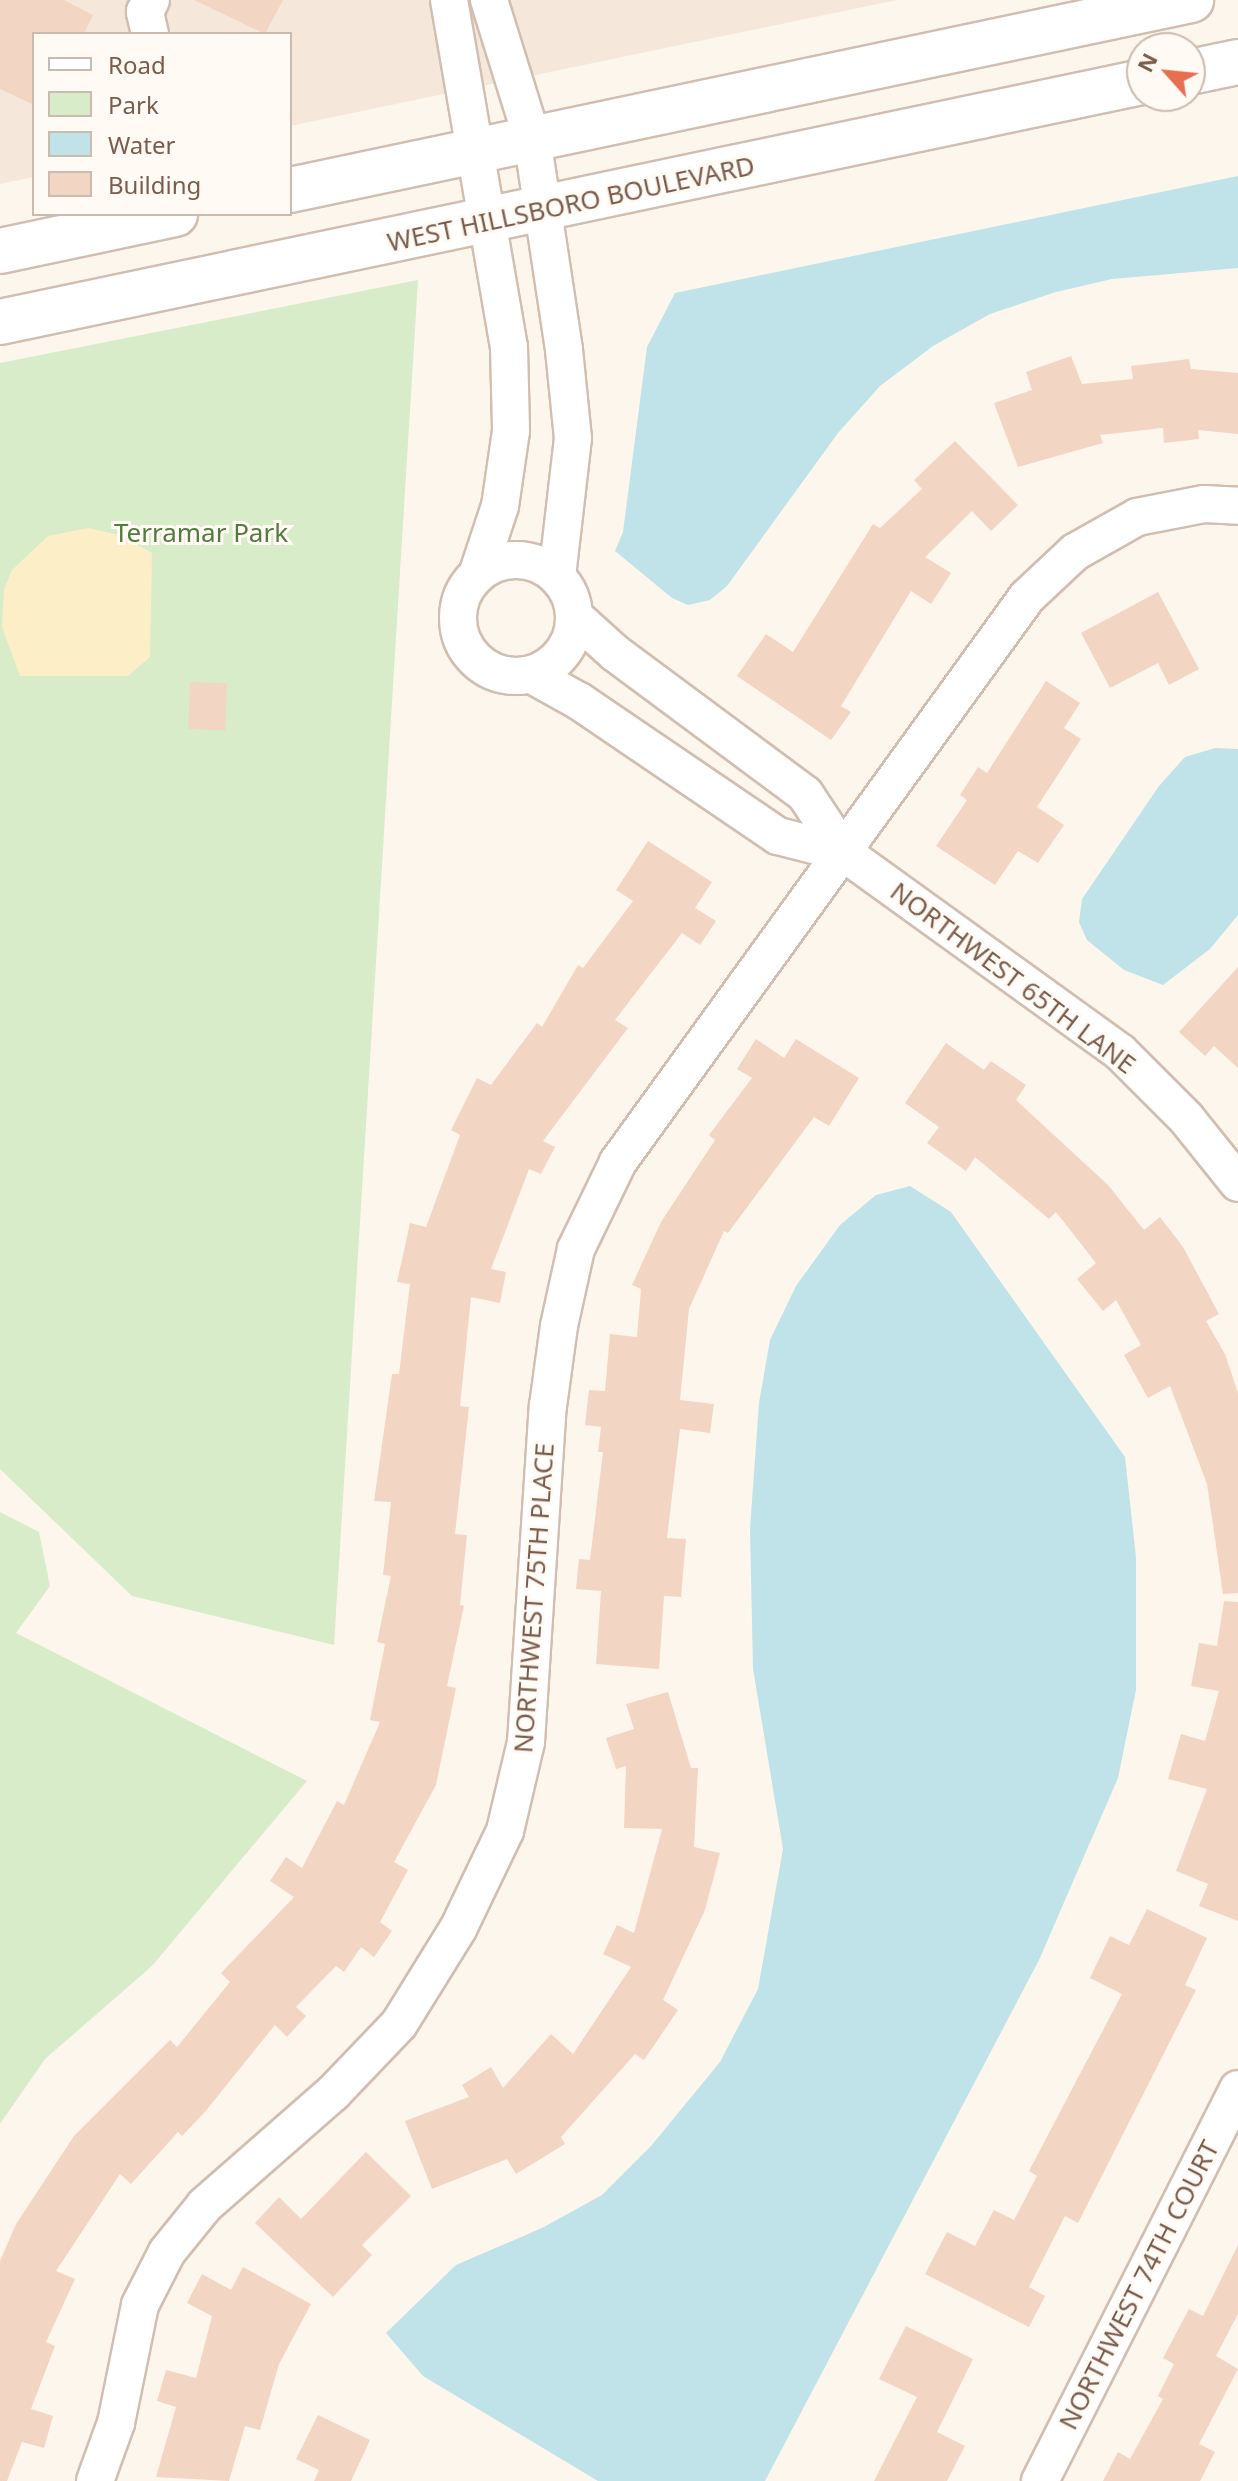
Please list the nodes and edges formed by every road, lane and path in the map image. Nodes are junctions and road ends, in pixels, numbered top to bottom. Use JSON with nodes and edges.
{"nodes":[{"id":1,"x":151,"y":0,"type":"edge"},
{"id":2,"x":449,"y":0,"type":"edge"},
{"id":3,"x":489,"y":0,"type":"edge"},
{"id":4,"x":1191,"y":0,"type":"edge"},
{"id":5,"x":150,"y":32,"type":"edge"},
{"id":6,"x":1238,"y":62,"type":"edge"},
{"id":7,"x":1206,"y":69,"type":"edge"},
{"id":8,"x":1126,"y":85,"type":"edge"},
{"id":9,"x":532,"y":138,"type":"junction"},
{"id":10,"x":473,"y":151,"type":"junction"},
{"id":11,"x":292,"y":190,"type":"edge"},
{"id":12,"x":542,"y":212,"type":"junction"},
{"id":13,"x":166,"y":216,"type":"edge"},
{"id":14,"x":484,"y":224,"type":"junction"},
{"id":15,"x":0,"y":251,"type":"edge"},
{"id":16,"x":0,"y":322,"type":"edge"},
{"id":17,"x":1238,"y":506,"type":"edge"},
{"id":18,"x":477,"y":575,"type":"junction"},
{"id":19,"x":557,"y":576,"type":"junction"},
{"id":20,"x":575,"y":617,"type":"junction"},
{"id":21,"x":532,"y":675,"type":"junction"},
{"id":22,"x":688,"y":708,"type":"junction"},
{"id":23,"x":655,"y":753,"type":"junction"},
{"id":24,"x":844,"y":853,"type":"junction"},
{"id":25,"x":1238,"y":1183,"type":"edge"},
{"id":26,"x":1238,"y":2089,"type":"edge"},
{"id":27,"x":95,"y":2481,"type":"edge"},
{"id":28,"x":1040,"y":2481,"type":"edge"}],
"edges":[{"from":1,"to":5,"type":"street"},
{"from":2,"to":10,"type":"street"},
{"from":3,"to":9,"type":"street"},
{"from":4,"to":9,"type":"street"},
{"from":6,"to":7,"type":"street"},
{"from":8,"to":12,"type":"street","name":"WEST HILLSBORO BOULEVARD"},
{"from":9,"to":10,"type":"street"},
{"from":9,"to":12,"type":"street"},
{"from":10,"to":11,"type":"street"},
{"from":10,"to":14,"type":"street"},
{"from":12,"to":14,"type":"street","name":"WEST HILLSBORO BOULEVARD"},
{"from":12,"to":19,"type":"street"},
{"from":13,"to":15,"type":"street"},
{"from":14,"to":16,"type":"street","name":"WEST HILLSBORO BOULEVARD"},
{"from":14,"to":18,"type":"street"},
{"from":17,"to":24,"type":"street","name":"NORTHWEST 75TH PLACE"},
{"from":18,"to":19,"type":"street"},
{"from":18,"to":21,"type":"street"},
{"from":19,"to":20,"type":"street"},
{"from":20,"to":21,"type":"street"},
{"from":20,"to":22,"type":"street"},
{"from":21,"to":23,"type":"street"},
{"from":22,"to":23,"type":"street"},
{"from":22,"to":24,"type":"street"},
{"from":23,"to":24,"type":"street"},
{"from":24,"to":25,"type":"street","name":"NORTHWEST 65TH LANE"},
{"from":24,"to":27,"type":"street","name":"NORTHWEST 75TH PLACE"},
{"from":26,"to":28,"type":"street","name":"NORTHWEST 74TH COURT"}]}
